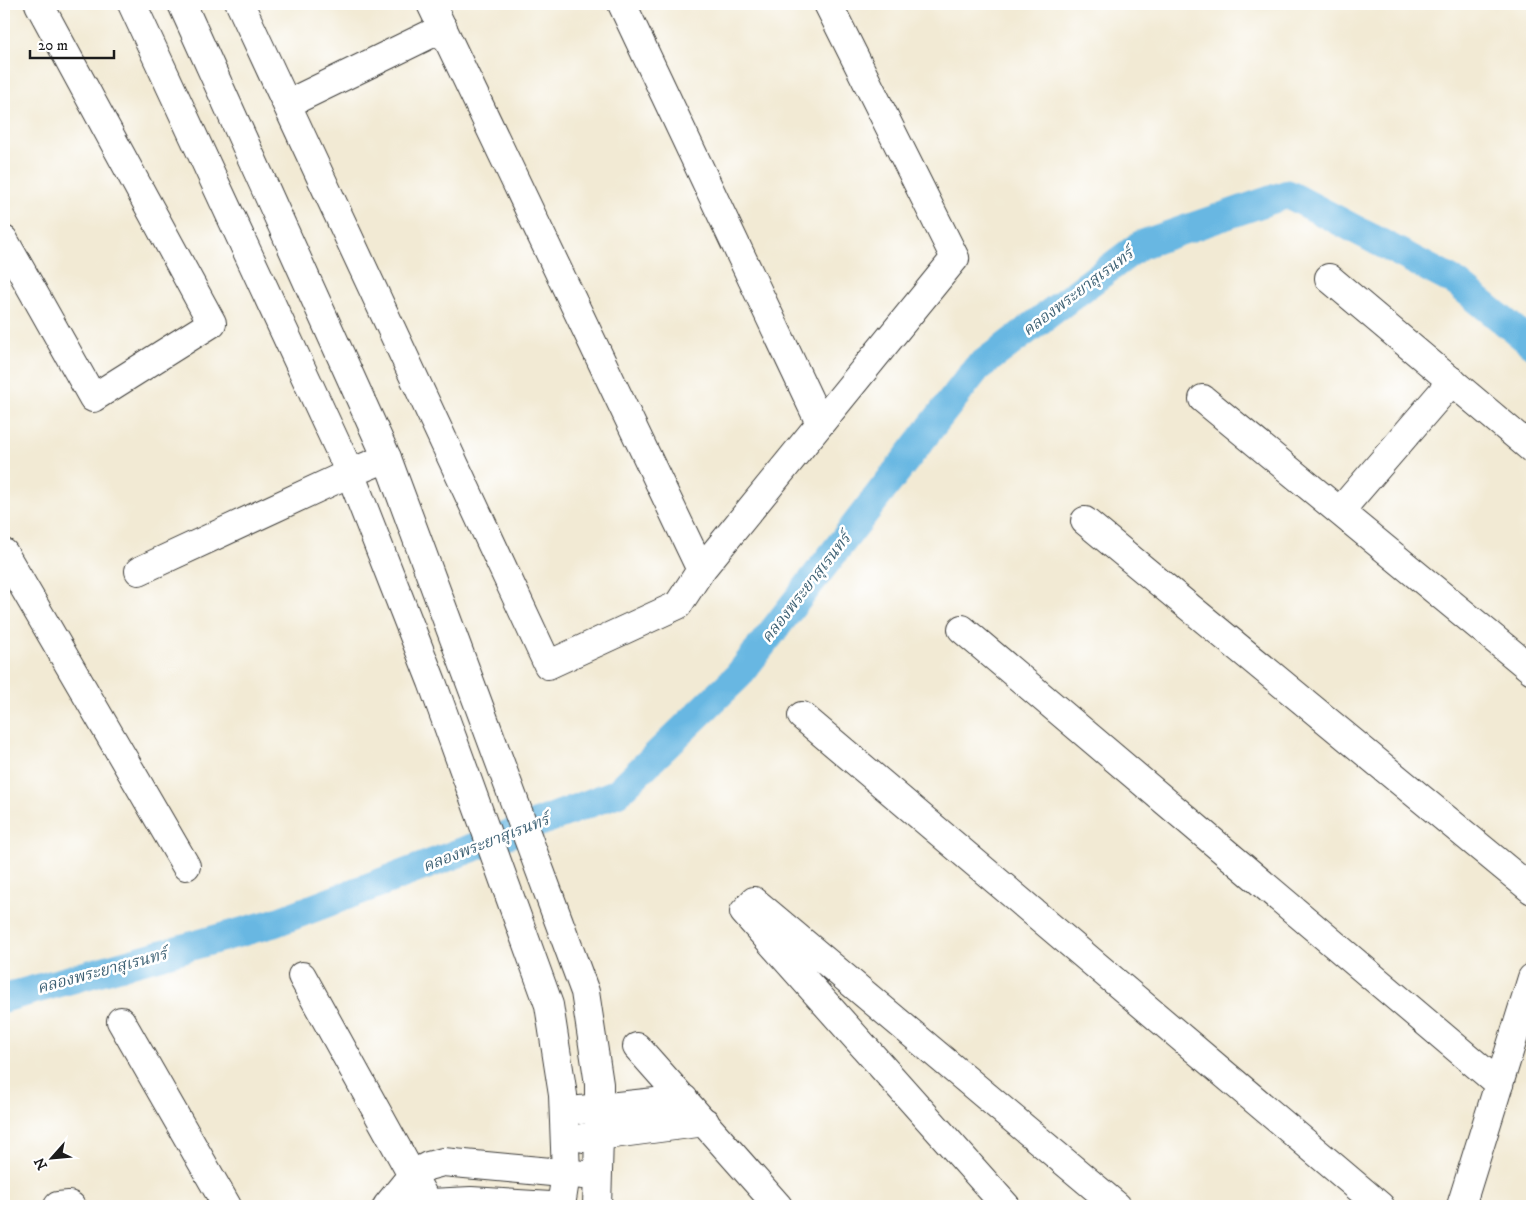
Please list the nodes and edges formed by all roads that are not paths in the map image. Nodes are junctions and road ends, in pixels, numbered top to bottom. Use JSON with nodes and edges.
{"nodes":[{"id":1,"x":39,"y":4,"type":"edge"},
{"id":2,"x":132,"y":4,"type":"edge"},
{"id":3,"x":182,"y":4,"type":"edge"},
{"id":4,"x":240,"y":4,"type":"edge"},
{"id":5,"x":431,"y":4,"type":"edge"},
{"id":6,"x":622,"y":4,"type":"edge"},
{"id":7,"x":828,"y":4,"type":"edge"},
{"id":8,"x":443,"y":28,"type":"junction"},
{"id":9,"x":287,"y":104,"type":"junction"},
{"id":10,"x":4,"y":240,"type":"edge"},
{"id":11,"x":1329,"y":278,"type":"dead end"},
{"id":12,"x":1452,"y":381,"type":"junction"},
{"id":13,"x":1203,"y":399,"type":"dead end"},
{"id":14,"x":820,"y":423,"type":"junction"},
{"id":15,"x":1532,"y":449,"type":"edge"},
{"id":16,"x":387,"y":458,"type":"junction"},
{"id":17,"x":350,"y":472,"type":"junction"},
{"id":18,"x":1340,"y":512,"type":"junction"},
{"id":19,"x":1085,"y":521,"type":"dead end"},
{"id":20,"x":4,"y":553,"type":"edge"},
{"id":21,"x":701,"y":570,"type":"junction"},
{"id":22,"x":139,"y":571,"type":"dead end"},
{"id":23,"x":962,"y":629,"type":"dead end"},
{"id":24,"x":1532,"y":670,"type":"edge"},
{"id":25,"x":802,"y":716,"type":"dead end"},
{"id":26,"x":186,"y":866,"type":"dead end"},
{"id":27,"x":1532,"y":890,"type":"edge"},
{"id":28,"x":302,"y":976,"type":"dead end"},
{"id":29,"x":1532,"y":978,"type":"edge"},
{"id":30,"x":120,"y":1021,"type":"dead end"},
{"id":31,"x":637,"y":1047,"type":"dead end"},
{"id":32,"x":1499,"y":1084,"type":"junction"},
{"id":33,"x":684,"y":1099,"type":"junction"},
{"id":34,"x":599,"y":1110,"type":"junction"},
{"id":35,"x":564,"y":1111,"type":"junction"},
{"id":36,"x":705,"y":1122,"type":"junction"},
{"id":37,"x":599,"y":1137,"type":"junction"},
{"id":38,"x":565,"y":1140,"type":"junction"},
{"id":39,"x":412,"y":1174,"type":"junction"},
{"id":40,"x":566,"y":1174,"type":"junction"},
{"id":41,"x":598,"y":1176,"type":"junction"},
{"id":42,"x":428,"y":1204,"type":"edge"},
{"id":43,"x":771,"y":1204,"type":"edge"},
{"id":44,"x":58,"y":1206,"type":"edge"},
{"id":45,"x":71,"y":1206,"type":"edge"},
{"id":46,"x":228,"y":1206,"type":"edge"},
{"id":47,"x":388,"y":1206,"type":"edge"},
{"id":48,"x":550,"y":1206,"type":"edge"},
{"id":49,"x":561,"y":1206,"type":"edge"},
{"id":50,"x":597,"y":1206,"type":"edge"},
{"id":51,"x":1006,"y":1206,"type":"edge"},
{"id":52,"x":1117,"y":1206,"type":"edge"},
{"id":53,"x":1380,"y":1206,"type":"edge"},
{"id":54,"x":1461,"y":1206,"type":"edge"}],
"edges":[{"from":1,"to":10,"type":"street"},
{"from":2,"to":17,"type":"street"},
{"from":3,"to":16,"type":"street"},
{"from":4,"to":9,"type":"street"},
{"from":5,"to":8,"type":"street"},
{"from":6,"to":14,"type":"street"},
{"from":7,"to":14,"type":"street"},
{"from":8,"to":9,"type":"street"},
{"from":8,"to":21,"type":"street"},
{"from":9,"to":21,"type":"street"},
{"from":11,"to":12,"type":"street"},
{"from":12,"to":15,"type":"street"},
{"from":12,"to":18,"type":"street"},
{"from":13,"to":18,"type":"street"},
{"from":14,"to":21,"type":"street"},
{"from":16,"to":17,"type":"street"},
{"from":16,"to":34,"type":"street"},
{"from":17,"to":22,"type":"street"},
{"from":17,"to":35,"type":"street"},
{"from":18,"to":24,"type":"street"},
{"from":19,"to":27,"type":"street"},
{"from":20,"to":26,"type":"street"},
{"from":23,"to":32,"type":"street"},
{"from":25,"to":53,"type":"street"},
{"from":28,"to":39,"type":"street"},
{"from":29,"to":32,"type":"street"},
{"from":30,"to":46,"type":"street"},
{"from":31,"to":33,"type":"street"},
{"from":32,"to":54,"type":"street"},
{"from":33,"to":34,"type":"street"},
{"from":33,"to":36,"type":"street"},
{"from":34,"to":35,"type":"street"},
{"from":34,"to":37,"type":"street"},
{"from":35,"to":38,"type":"street"},
{"from":36,"to":37,"type":"street"},
{"from":36,"to":43,"type":"street"},
{"from":37,"to":38,"type":"street"},
{"from":37,"to":41,"type":"street"},
{"from":38,"to":40,"type":"street"},
{"from":39,"to":40,"type":"street"},
{"from":39,"to":42,"type":"street"},
{"from":39,"to":47,"type":"street"},
{"from":40,"to":41,"type":"street"},
{"from":40,"to":49,"type":"street"},
{"from":41,"to":50,"type":"street"},
{"from":42,"to":47,"type":"street"},
{"from":42,"to":48,"type":"street"},
{"from":44,"to":45,"type":"street"},
{"from":51,"to":52,"type":"street"}]}
